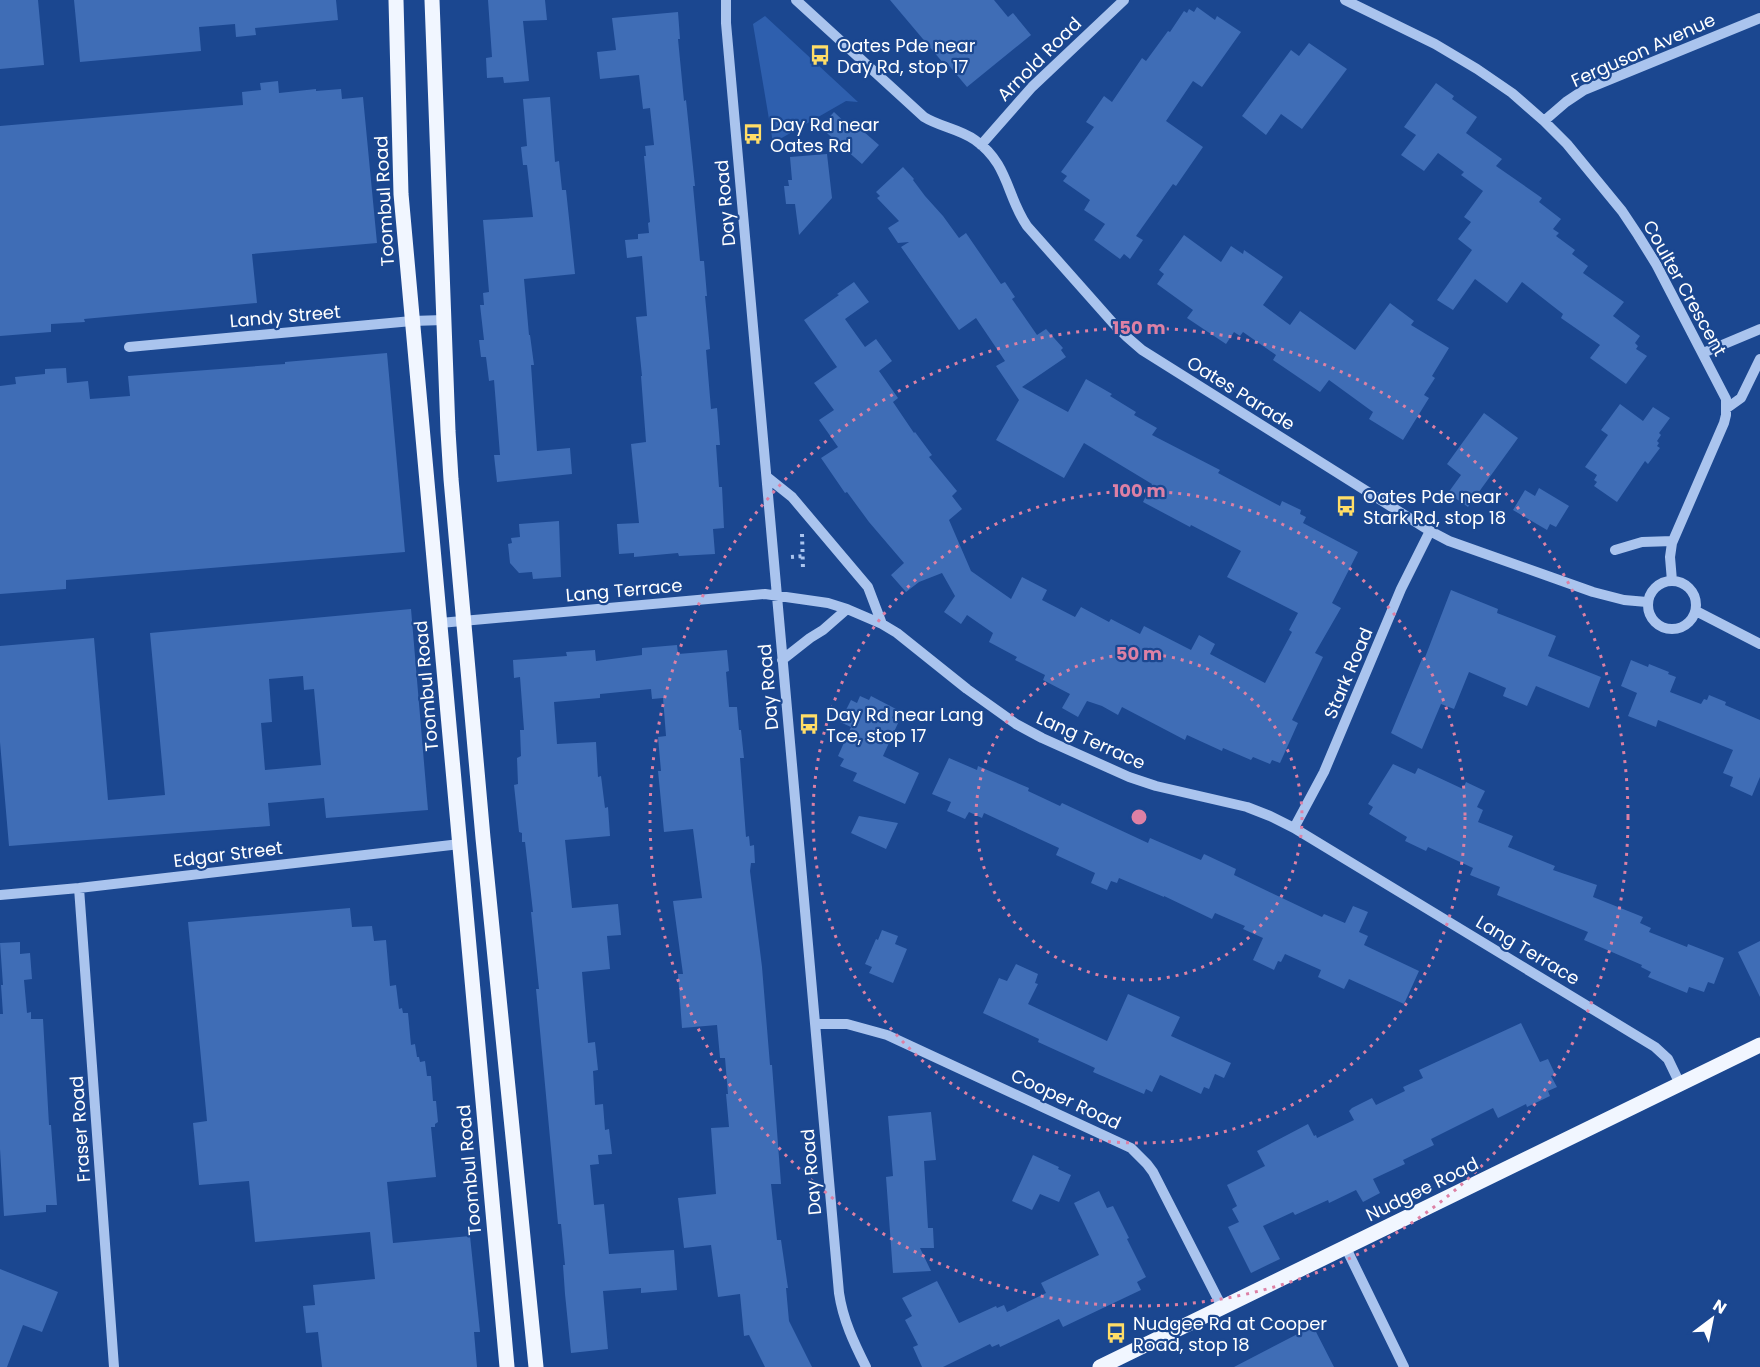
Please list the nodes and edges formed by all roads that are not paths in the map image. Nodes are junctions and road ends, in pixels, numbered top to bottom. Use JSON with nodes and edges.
{"nodes":[{"id":1,"x":396,"y":0,"type":"edge"},
{"id":2,"x":432,"y":0,"type":"edge"},
{"id":3,"x":726,"y":0,"type":"edge"},
{"id":4,"x":796,"y":0,"type":"edge"},
{"id":5,"x":1124,"y":0,"type":"edge"},
{"id":6,"x":1346,"y":0,"type":"edge"},
{"id":7,"x":1760,"y":18,"type":"edge"},
{"id":8,"x":1544,"y":121,"type":"junction"},
{"id":9,"x":981,"y":145,"type":"junction"},
{"id":10,"x":444,"y":320,"type":"junction"},
{"id":11,"x":412,"y":321,"type":"junction"},
{"id":12,"x":1760,"y":329,"type":"edge"},
{"id":13,"x":129,"y":348,"type":"dead end"},
{"id":14,"x":1702,"y":353,"type":"junction"},
{"id":15,"x":1760,"y":358,"type":"edge"},
{"id":16,"x":1727,"y":408,"type":"junction"},
{"id":17,"x":767,"y":477,"type":"junction"},
{"id":18,"x":1430,"y":531,"type":"junction"},
{"id":19,"x":1673,"y":541,"type":"junction"},
{"id":20,"x":1615,"y":550,"type":"dead end"},
{"id":21,"x":1672,"y":581,"type":"junction"},
{"id":22,"x":777,"y":595,"type":"junction"},
{"id":23,"x":1647,"y":602,"type":"junction"},
{"id":24,"x":847,"y":609,"type":"junction"},
{"id":25,"x":1696,"y":612,"type":"junction"},
{"id":26,"x":464,"y":621,"type":"junction"},
{"id":27,"x":440,"y":623,"type":"junction"},
{"id":28,"x":882,"y":624,"type":"junction"},
{"id":29,"x":1760,"y":644,"type":"edge"},
{"id":30,"x":782,"y":660,"type":"junction"},
{"id":31,"x":1294,"y":828,"type":"junction"},
{"id":32,"x":460,"y":844,"type":"junction"},
{"id":33,"x":79,"y":888,"type":"junction"},
{"id":34,"x":0,"y":895,"type":"edge"},
{"id":35,"x":815,"y":1024,"type":"junction"},
{"id":36,"x":1760,"y":1045,"type":"edge"},
{"id":37,"x":1680,"y":1084,"type":"junction"},
{"id":38,"x":1346,"y":1248,"type":"junction"},
{"id":39,"x":1222,"y":1307,"type":"junction"},
{"id":40,"x":114,"y":1367,"type":"edge"},
{"id":41,"x":507,"y":1367,"type":"edge"},
{"id":42,"x":536,"y":1367,"type":"edge"},
{"id":43,"x":866,"y":1367,"type":"edge"},
{"id":44,"x":1100,"y":1367,"type":"edge"},
{"id":45,"x":1404,"y":1367,"type":"edge"}],
"edges":[{"from":1,"to":11,"type":"main road","name":"Toombul Road"},
{"from":2,"to":10,"type":"main road"},
{"from":3,"to":17,"type":"street","name":"Day Road"},
{"from":4,"to":9,"type":"street","name":"Oates Parade"},
{"from":5,"to":9,"type":"street","name":"Arnold Road"},
{"from":6,"to":8,"type":"street","name":"Coulter Crescent"},
{"from":7,"to":8,"type":"street","name":"Ferguson Avenue"},
{"from":8,"to":14,"type":"street","name":"Coulter Crescent"},
{"from":9,"to":18,"type":"street","name":"Oates Parade"},
{"from":10,"to":11,"type":"street","name":"Landy Street"},
{"from":10,"to":26,"type":"main road"},
{"from":11,"to":13,"type":"street","name":"Landy Street"},
{"from":11,"to":27,"type":"main road","name":"Toombul Road"},
{"from":12,"to":14,"type":"street"},
{"from":14,"to":16,"type":"street","name":"Coulter Crescent"},
{"from":15,"to":16,"type":"street"},
{"from":16,"to":19,"type":"street"},
{"from":17,"to":22,"type":"street","name":"Day Road"},
{"from":17,"to":28,"type":"street"},
{"from":18,"to":23,"type":"street","name":"Oates Parade"},
{"from":18,"to":31,"type":"street","name":"Stark Road"},
{"from":19,"to":20,"type":"street"},
{"from":19,"to":21,"type":"street"},
{"from":21,"to":23,"type":"street"},
{"from":21,"to":25,"type":"street"},
{"from":22,"to":24,"type":"street","name":"Lang Terrace"},
{"from":22,"to":26,"type":"street","name":"Lang Terrace"},
{"from":22,"to":30,"type":"street","name":"Day Road"},
{"from":23,"to":25,"type":"street"},
{"from":24,"to":28,"type":"street","name":"Lang Terrace"},
{"from":24,"to":30,"type":"street"},
{"from":25,"to":29,"type":"street"},
{"from":26,"to":27,"type":"street","name":"Lang Terrace"},
{"from":26,"to":42,"type":"main road"},
{"from":27,"to":32,"type":"main road","name":"Toombul Road"},
{"from":28,"to":31,"type":"street","name":"Lang Terrace"},
{"from":30,"to":35,"type":"street","name":"Day Road"},
{"from":31,"to":37,"type":"street","name":"Lang Terrace"},
{"from":32,"to":33,"type":"street","name":"Edgar Street"},
{"from":32,"to":41,"type":"main road","name":"Toombul Road"},
{"from":33,"to":34,"type":"street","name":"Edgar Street"},
{"from":33,"to":40,"type":"street","name":"Fraser Road"},
{"from":35,"to":39,"type":"street","name":"Cooper Road"},
{"from":35,"to":43,"type":"street","name":"Day Road"},
{"from":36,"to":37,"type":"main road","name":"Nudgee Road"},
{"from":37,"to":38,"type":"main road","name":"Nudgee Road"},
{"from":38,"to":39,"type":"main road","name":"Nudgee Road"},
{"from":38,"to":45,"type":"street"},
{"from":39,"to":44,"type":"main road","name":"Nudgee Road"}]}
